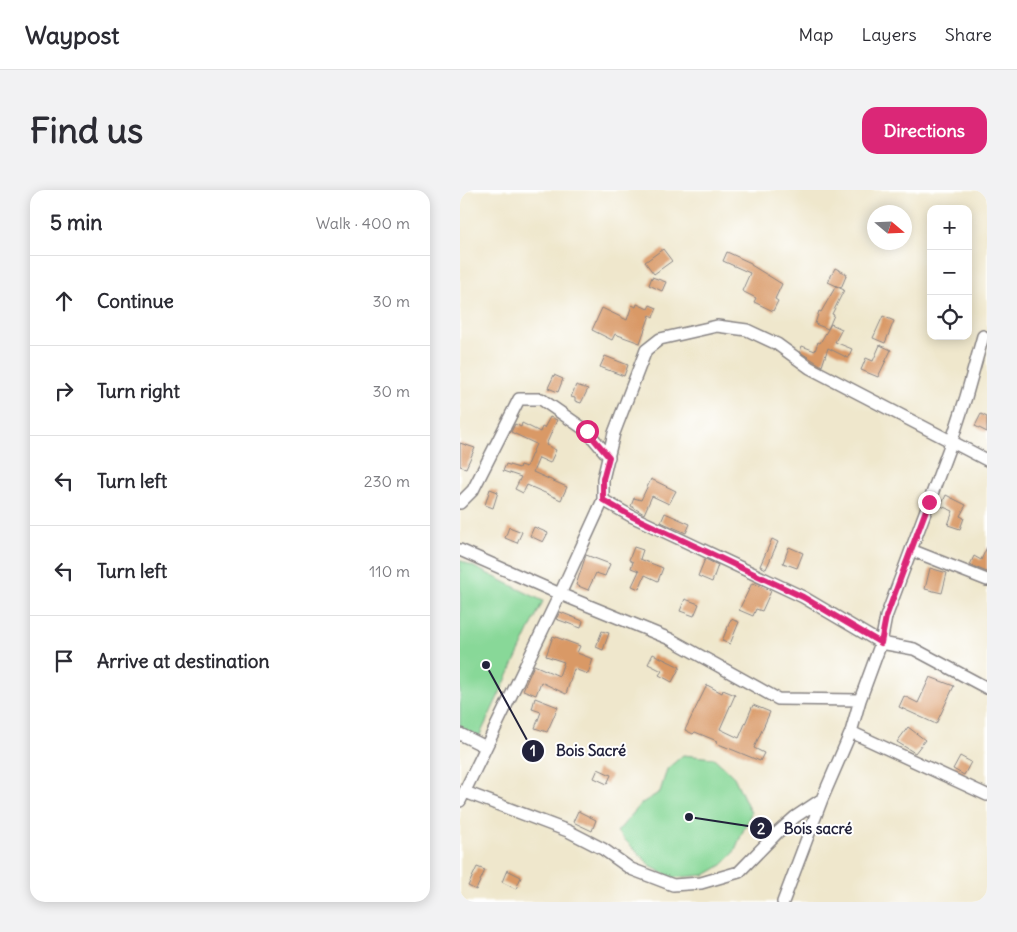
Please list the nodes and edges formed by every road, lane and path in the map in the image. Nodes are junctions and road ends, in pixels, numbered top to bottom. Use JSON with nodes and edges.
{"nodes":[{"id":1,"x":983,"y":336,"type":"dead end"},
{"id":2,"x":982,"y":362,"type":"edge"},
{"id":3,"x":951,"y":442,"type":"junction"},
{"id":4,"x":609,"y":457,"type":"junction"},
{"id":5,"x":987,"y":460,"type":"edge"},
{"id":6,"x":603,"y":500,"type":"junction"},
{"id":7,"x":460,"y":503,"type":"edge"},
{"id":8,"x":460,"y":550,"type":"edge"},
{"id":9,"x":911,"y":550,"type":"junction"},
{"id":10,"x":987,"y":580,"type":"edge"},
{"id":11,"x":560,"y":594,"type":"junction"},
{"id":12,"x":881,"y":643,"type":"junction"},
{"id":13,"x":987,"y":688,"type":"edge"},
{"id":14,"x":860,"y":700,"type":"junction"},
{"id":15,"x":851,"y":732,"type":"junction"},
{"id":16,"x":460,"y":734,"type":"edge"},
{"id":17,"x":486,"y":747,"type":"junction"},
{"id":18,"x":987,"y":795,"type":"edge"},
{"id":19,"x":462,"y":797,"type":"edge"},
{"id":20,"x":822,"y":799,"type":"junction"},
{"id":21,"x":783,"y":902,"type":"edge"}],
"edges":[{"from":1,"to":2,"type":"street"},
{"from":2,"to":3,"type":"street"},
{"from":3,"to":4,"type":"street"},
{"from":3,"to":5,"type":"street"},
{"from":3,"to":9,"type":"street"},
{"from":4,"to":6,"type":"street"},
{"from":4,"to":7,"type":"street"},
{"from":6,"to":11,"type":"street"},
{"from":6,"to":12,"type":"street"},
{"from":8,"to":11,"type":"street"},
{"from":9,"to":10,"type":"street"},
{"from":9,"to":12,"type":"street"},
{"from":11,"to":14,"type":"street"},
{"from":11,"to":17,"type":"street"},
{"from":12,"to":13,"type":"street"},
{"from":12,"to":14,"type":"street"},
{"from":14,"to":15,"type":"street"},
{"from":15,"to":18,"type":"street"},
{"from":15,"to":20,"type":"street"},
{"from":16,"to":17,"type":"street"},
{"from":17,"to":19,"type":"street"},
{"from":19,"to":20,"type":"street"},
{"from":20,"to":21,"type":"street"}]}
